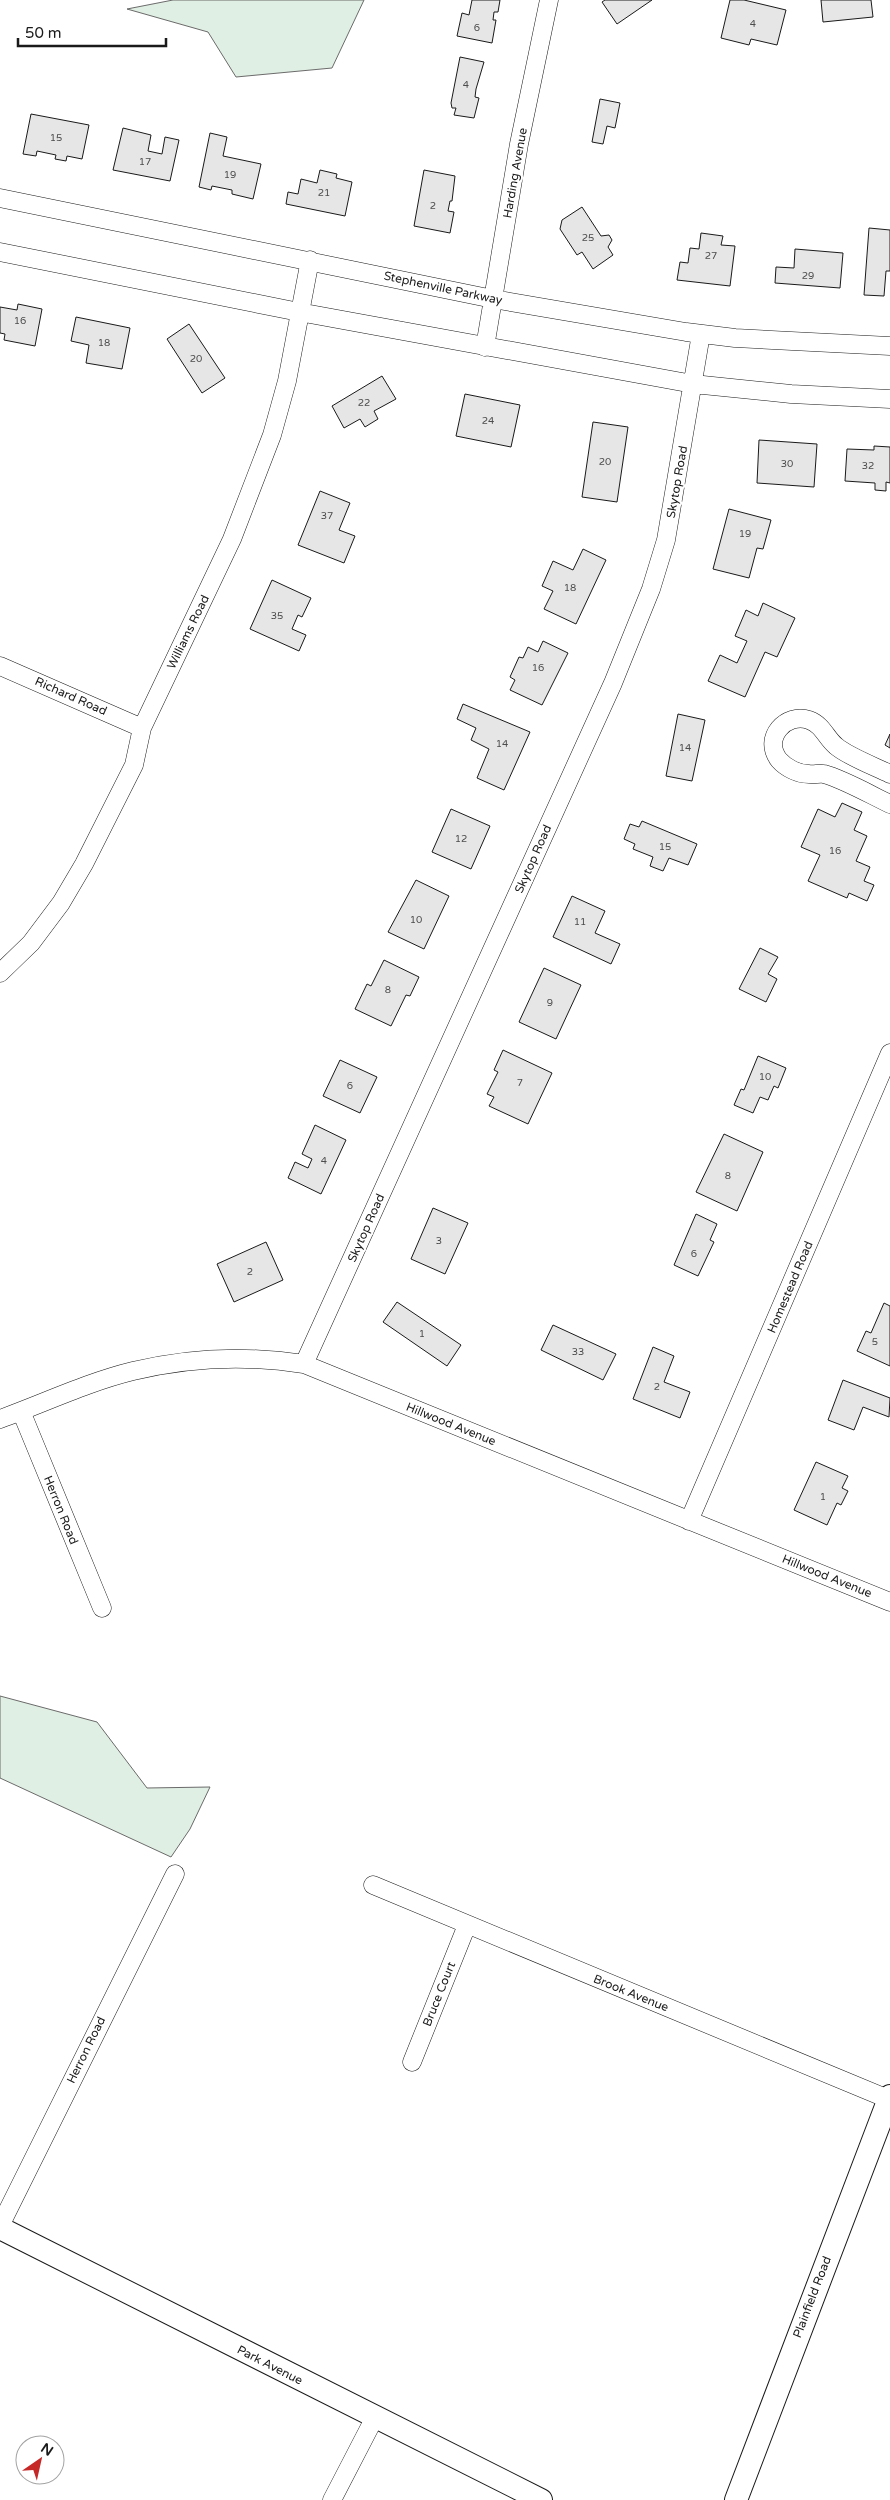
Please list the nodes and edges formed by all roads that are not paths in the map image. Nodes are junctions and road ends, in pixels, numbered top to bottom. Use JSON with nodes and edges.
{"nodes":[{"id":1,"x":549,"y":0,"type":"edge"},
{"id":2,"x":0,"y":198,"type":"edge"},
{"id":3,"x":0,"y":252,"type":"edge"},
{"id":4,"x":310,"y":260,"type":"junction"},
{"id":5,"x":493,"y":298,"type":"junction"},
{"id":6,"x":299,"y":312,"type":"junction"},
{"id":7,"x":701,"y":334,"type":"junction"},
{"id":8,"x":890,"y":346,"type":"edge"},
{"id":9,"x":485,"y":348,"type":"junction"},
{"id":10,"x":693,"y":384,"type":"junction"},
{"id":11,"x":890,"y":399,"type":"edge"},
{"id":12,"x":0,"y":666,"type":"edge"},
{"id":13,"x":142,"y":728,"type":"junction"},
{"id":14,"x":890,"y":774,"type":"edge"},
{"id":15,"x":890,"y":804,"type":"edge"},
{"id":16,"x":0,"y":973,"type":"edge"},
{"id":17,"x":890,"y":1052,"type":"edge"},
{"id":18,"x":304,"y":1364,"type":"junction"},
{"id":19,"x":20,"y":1411,"type":"junction"},
{"id":20,"x":0,"y":1419,"type":"edge"},
{"id":21,"x":689,"y":1521,"type":"junction"},
{"id":22,"x":890,"y":1602,"type":"edge"},
{"id":23,"x":102,"y":1608,"type":"dead end"},
{"id":24,"x":175,"y":1874,"type":"dead end"},
{"id":25,"x":373,"y":1885,"type":"dead end"},
{"id":26,"x":466,"y":1925,"type":"junction"},
{"id":27,"x":412,"y":2062,"type":"dead end"},
{"id":28,"x":889,"y":2098,"type":"edge"},
{"id":29,"x":0,"y":2227,"type":"edge"},
{"id":30,"x":374,"y":2417,"type":"junction"},
{"id":31,"x":332,"y":2500,"type":"edge"},
{"id":32,"x":541,"y":2500,"type":"edge"},
{"id":33,"x":736,"y":2500,"type":"edge"}],
"edges":[{"from":1,"to":5,"type":"street","name":"Harding Avenue"},
{"from":2,"to":4,"type":"street","name":"Stephenville Parkway"},
{"from":3,"to":6,"type":"street"},
{"from":4,"to":5,"type":"street","name":"Stephenville Parkway"},
{"from":4,"to":6,"type":"street","name":"Williams Road"},
{"from":5,"to":7,"type":"street","name":"Stephenville Parkway"},
{"from":5,"to":9,"type":"street","name":"Harding Avenue"},
{"from":6,"to":9,"type":"street"},
{"from":6,"to":13,"type":"street","name":"Williams Road"},
{"from":7,"to":8,"type":"street","name":"Stephenville Parkway"},
{"from":7,"to":10,"type":"street","name":"Skytop Road"},
{"from":9,"to":10,"type":"street"},
{"from":10,"to":11,"type":"street"},
{"from":10,"to":18,"type":"street","name":"Skytop Road"},
{"from":12,"to":13,"type":"street","name":"Richard Road"},
{"from":13,"to":16,"type":"street","name":"Williams Road"},
{"from":14,"to":15,"type":"street"},
{"from":17,"to":21,"type":"street","name":"Homestead Road"},
{"from":18,"to":19,"type":"street","name":"Hillwood Avenue"},
{"from":18,"to":21,"type":"street","name":"Hillwood Avenue"},
{"from":19,"to":20,"type":"street","name":"Hillwood Avenue"},
{"from":19,"to":23,"type":"street","name":"Herron Road"},
{"from":21,"to":22,"type":"street","name":"Hillwood Avenue"},
{"from":24,"to":29,"type":"street","name":"Herron Road"},
{"from":25,"to":26,"type":"street","name":"Brook Avenue"},
{"from":26,"to":27,"type":"street","name":"Bruce Court"},
{"from":26,"to":28,"type":"street","name":"Brook Avenue"},
{"from":28,"to":33,"type":"street","name":"Plainfield Road"},
{"from":29,"to":30,"type":"street","name":"Park Avenue"},
{"from":30,"to":31,"type":"street"},
{"from":30,"to":32,"type":"street","name":"Park Avenue"}]}
